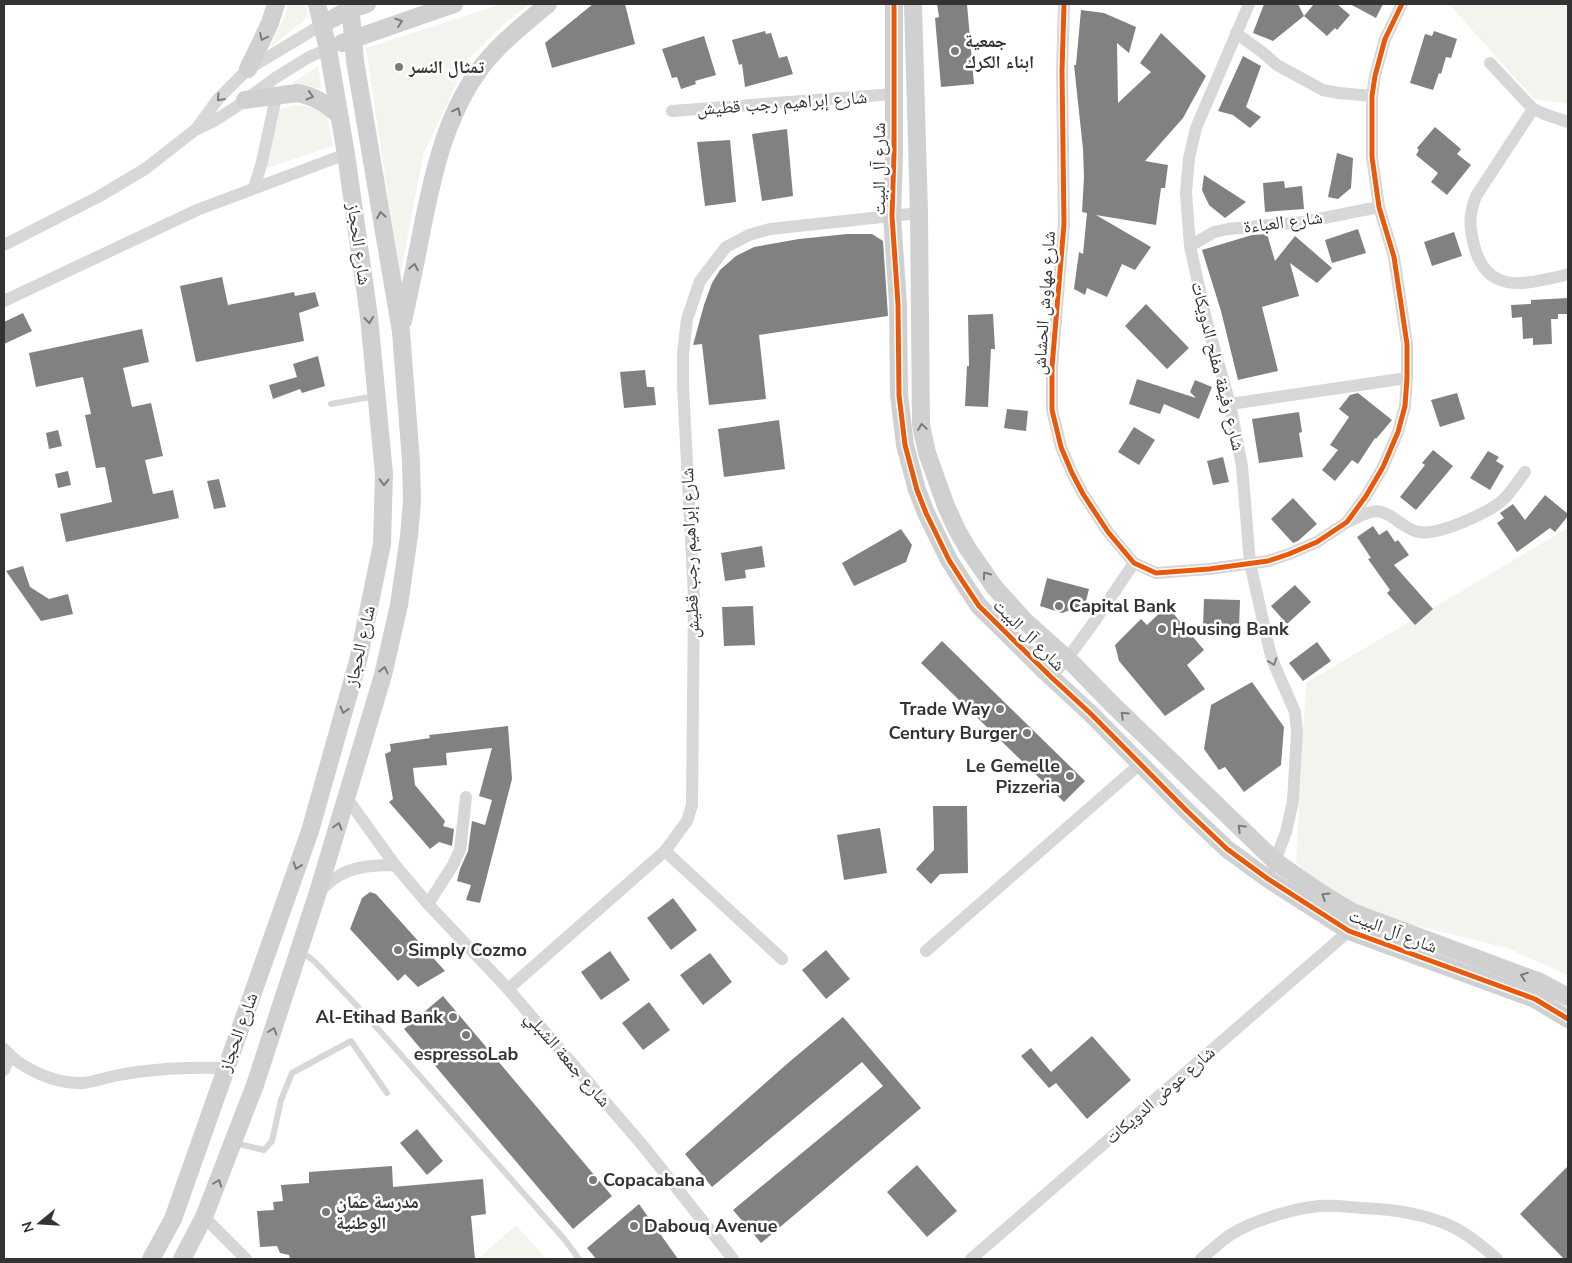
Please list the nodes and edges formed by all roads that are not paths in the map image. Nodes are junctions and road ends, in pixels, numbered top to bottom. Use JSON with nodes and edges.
{"nodes":[{"id":1,"x":276,"y":4,"type":"edge"},
{"id":2,"x":317,"y":4,"type":"edge"},
{"id":3,"x":454,"y":4,"type":"edge"},
{"id":4,"x":548,"y":4,"type":"edge"},
{"id":5,"x":894,"y":4,"type":"edge"},
{"id":6,"x":914,"y":4,"type":"edge"},
{"id":7,"x":1064,"y":4,"type":"edge"},
{"id":8,"x":1249,"y":4,"type":"edge"},
{"id":9,"x":1402,"y":4,"type":"edge"},
{"id":10,"x":356,"y":6,"type":"edge"},
{"id":11,"x":323,"y":24,"type":"junction"},
{"id":12,"x":1236,"y":33,"type":"junction"},
{"id":13,"x":353,"y":38,"type":"junction"},
{"id":14,"x":328,"y":49,"type":"junction"},
{"id":15,"x":1490,"y":63,"type":"dead end"},
{"id":16,"x":248,"y":69,"type":"junction"},
{"id":17,"x":893,"y":94,"type":"junction"},
{"id":18,"x":1372,"y":96,"type":"junction"},
{"id":19,"x":276,"y":97,"type":"junction"},
{"id":20,"x":245,"y":100,"type":"junction"},
{"id":21,"x":1533,"y":109,"type":"junction"},
{"id":22,"x":672,"y":112,"type":"dead end"},
{"id":23,"x":339,"y":115,"type":"junction"},
{"id":24,"x":1568,"y":122,"type":"edge"},
{"id":25,"x":195,"y":130,"type":"junction"},
{"id":26,"x":346,"y":154,"type":"junction"},
{"id":27,"x":254,"y":188,"type":"junction"},
{"id":28,"x":1379,"y":207,"type":"junction"},
{"id":29,"x":919,"y":214,"type":"junction"},
{"id":30,"x":892,"y":216,"type":"junction"},
{"id":31,"x":4,"y":245,"type":"edge"},
{"id":32,"x":1190,"y":246,"type":"junction"},
{"id":33,"x":1568,"y":274,"type":"edge"},
{"id":34,"x":4,"y":301,"type":"edge"},
{"id":35,"x":401,"y":332,"type":"junction"},
{"id":36,"x":1407,"y":378,"type":"junction"},
{"id":37,"x":376,"y":396,"type":"junction"},
{"id":38,"x":331,"y":404,"type":"dead end"},
{"id":39,"x":1230,"y":404,"type":"junction"},
{"id":40,"x":1525,"y":472,"type":"dead end"},
{"id":41,"x":1347,"y":522,"type":"junction"},
{"id":42,"x":1134,"y":563,"type":"junction"},
{"id":43,"x":1250,"y":563,"type":"junction"},
{"id":44,"x":1067,"y":659,"type":"junction"},
{"id":45,"x":1051,"y":677,"type":"junction"},
{"id":46,"x":1140,"y":764,"type":"junction"},
{"id":47,"x":346,"y":797,"type":"junction"},
{"id":48,"x":466,"y":797,"type":"dead end"},
{"id":49,"x":665,"y":851,"type":"junction"},
{"id":50,"x":1276,"y":862,"type":"junction"},
{"id":51,"x":395,"y":865,"type":"junction"},
{"id":52,"x":1268,"y":878,"type":"junction"},
{"id":53,"x":318,"y":892,"type":"junction"},
{"id":54,"x":428,"y":904,"type":"junction"},
{"id":55,"x":1349,"y":932,"type":"junction"},
{"id":56,"x":299,"y":949,"type":"junction"},
{"id":57,"x":926,"y":951,"type":"dead end"},
{"id":58,"x":782,"y":960,"type":"dead end"},
{"id":59,"x":508,"y":989,"type":"junction"},
{"id":60,"x":1568,"y":997,"type":"edge"},
{"id":61,"x":1568,"y":1019,"type":"edge"},
{"id":62,"x":7,"y":1052,"type":"edge"},
{"id":63,"x":225,"y":1068,"type":"junction"},
{"id":64,"x":4,"y":1070,"type":"edge"},
{"id":65,"x":387,"y":1093,"type":"dead end"},
{"id":66,"x":234,"y":1143,"type":"junction"},
{"id":67,"x":204,"y":1218,"type":"junction"},
{"id":68,"x":151,"y":1259,"type":"edge"},
{"id":69,"x":182,"y":1259,"type":"edge"},
{"id":70,"x":246,"y":1259,"type":"edge"},
{"id":71,"x":579,"y":1259,"type":"edge"},
{"id":72,"x":733,"y":1259,"type":"edge"},
{"id":73,"x":971,"y":1259,"type":"edge"},
{"id":74,"x":1201,"y":1259,"type":"edge"},
{"id":75,"x":1497,"y":1259,"type":"edge"}],
"edges":[{"from":1,"to":16,"type":"main road","one_way":true},
{"from":2,"to":11,"type":"main road","name":"شارع الحجاز"},
{"from":13,"to":3,"type":"main road","one_way":true},
{"from":35,"to":4,"type":"main road","one_way":true},
{"from":5,"to":17,"type":"main road","name":"شارع آل البيت"},
{"from":6,"to":29,"type":"main road","name":"شارع آل البيت"},
{"from":7,"to":42,"type":"street","name":"شارع مهاوش الحشاش"},
{"from":8,"to":12,"type":"street","name":"شارع رفيفة مفلح الدويكات"},
{"from":9,"to":18,"type":"street","name":"شارع مهاوش الحشاش"},
{"from":10,"to":11,"type":"main road"},
{"from":10,"to":13,"type":"main road","name":"شارع الحجاز"},
{"from":11,"to":14,"type":"main road","name":"شارع الحجاز"},
{"from":11,"to":16,"type":"street"},
{"from":12,"to":18,"type":"street"},
{"from":12,"to":32,"type":"street","name":"شارع رفيفة مفلح الدويكات"},
{"from":13,"to":14,"type":"main road"},
{"from":35,"to":13,"type":"main road","name":"شارع الحجاز","one_way":true},
{"from":14,"to":20,"type":"street"},
{"from":14,"to":23,"type":"main road","name":"شارع الحجاز"},
{"from":15,"to":21,"type":"street"},
{"from":16,"to":25,"type":"street","one_way":true},
{"from":17,"to":22,"type":"street","name":"شارع إبراهيم رجب قطيش"},
{"from":17,"to":30,"type":"main road","name":"شارع آل البيت"},
{"from":18,"to":28,"type":"street","name":"شارع مهاوش الحشاش"},
{"from":19,"to":20,"type":"main road"},
{"from":19,"to":23,"type":"main road","one_way":true},
{"from":19,"to":27,"type":"street"},
{"from":20,"to":25,"type":"street"},
{"from":21,"to":24,"type":"street"},
{"from":21,"to":33,"type":"street"},
{"from":23,"to":26,"type":"main road","name":"شارع الحجاز"},
{"from":25,"to":31,"type":"street"},
{"from":26,"to":27,"type":"street"},
{"from":26,"to":37,"type":"main road","name":"شارع الحجاز","one_way":true},
{"from":27,"to":34,"type":"street"},
{"from":28,"to":32,"type":"street","name":"شارع العباءة"},
{"from":28,"to":36,"type":"street","name":"شارع مهاوش الحشاش"},
{"from":29,"to":30,"type":"street","name":"شارع إبراهيم رجب قطيش"},
{"from":44,"to":29,"type":"main road","name":"شارع آل البيت","one_way":true},
{"from":30,"to":45,"type":"main road","name":"شارع آل البيت"},
{"from":30,"to":49,"type":"street","name":"شارع إبراهيم رجب قطيش"},
{"from":32,"to":39,"type":"street","name":"شارع رفيفة مفلح الدويكات"},
{"from":47,"to":35,"type":"main road","name":"شارع الحجاز","one_way":true},
{"from":36,"to":39,"type":"street"},
{"from":36,"to":41,"type":"street","name":"شارع مهاوش الحشاش"},
{"from":37,"to":38,"type":"lane"},
{"from":37,"to":63,"type":"main road","name":"شارع الحجاز","one_way":true},
{"from":39,"to":43,"type":"street","name":"شارع رفيفة مفلح الدويكات"},
{"from":40,"to":41,"type":"street"},
{"from":41,"to":43,"type":"street","name":"شارع مهاوش الحشاش"},
{"from":42,"to":43,"type":"street","name":"شارع مهاوش الحشاش"},
{"from":42,"to":44,"type":"street"},
{"from":43,"to":50,"type":"street","name":"شارع رفيفة مفلح الدويكات","one_way":true},
{"from":44,"to":45,"type":"street"},
{"from":50,"to":44,"type":"main road","name":"شارع آل البيت","one_way":true},
{"from":45,"to":46,"type":"main road","name":"شارع آل البيت"},
{"from":46,"to":52,"type":"main road","name":"شارع آل البيت"},
{"from":46,"to":57,"type":"street"},
{"from":47,"to":51,"type":"street","name":"شارع جمعة الشبلي"},
{"from":53,"to":47,"type":"main road","name":"شارع الحجاز","one_way":true},
{"from":48,"to":54,"type":"street"},
{"from":49,"to":58,"type":"street"},
{"from":49,"to":59,"type":"street","name":"شارع إبراهيم رجب قطيش"},
{"from":50,"to":52,"type":"street","name":"شارع رفيفة مفلح الدويكات"},
{"from":60,"to":50,"type":"main road","name":"شارع آل البيت","one_way":true},
{"from":51,"to":53,"type":"street"},
{"from":51,"to":54,"type":"street","name":"شارع جمعة الشبلي"},
{"from":52,"to":55,"type":"main road","name":"شارع آل البيت"},
{"from":53,"to":56,"type":"main road","name":"شارع الحجاز"},
{"from":54,"to":59,"type":"street","name":"شارع جمعة الشبلي"},
{"from":55,"to":61,"type":"main road","name":"شارع آل البيت"},
{"from":55,"to":73,"type":"street","name":"شارع عوض الدويكات"},
{"from":66,"to":56,"type":"main road","name":"شارع الحجاز","one_way":true},
{"from":56,"to":71,"type":"lane"},
{"from":59,"to":72,"type":"street","name":"شارع جمعة الشبلي"},
{"from":62,"to":63,"type":"street"},
{"from":62,"to":64,"type":"street"},
{"from":63,"to":68,"type":"main road","name":"شارع الحجاز"},
{"from":65,"to":66,"type":"lane"},
{"from":67,"to":66,"type":"main road","name":"شارع الحجاز","one_way":true},
{"from":67,"to":69,"type":"main road","name":"شارع الحجاز"},
{"from":67,"to":70,"type":"street"},
{"from":74,"to":75,"type":"street"}]}
